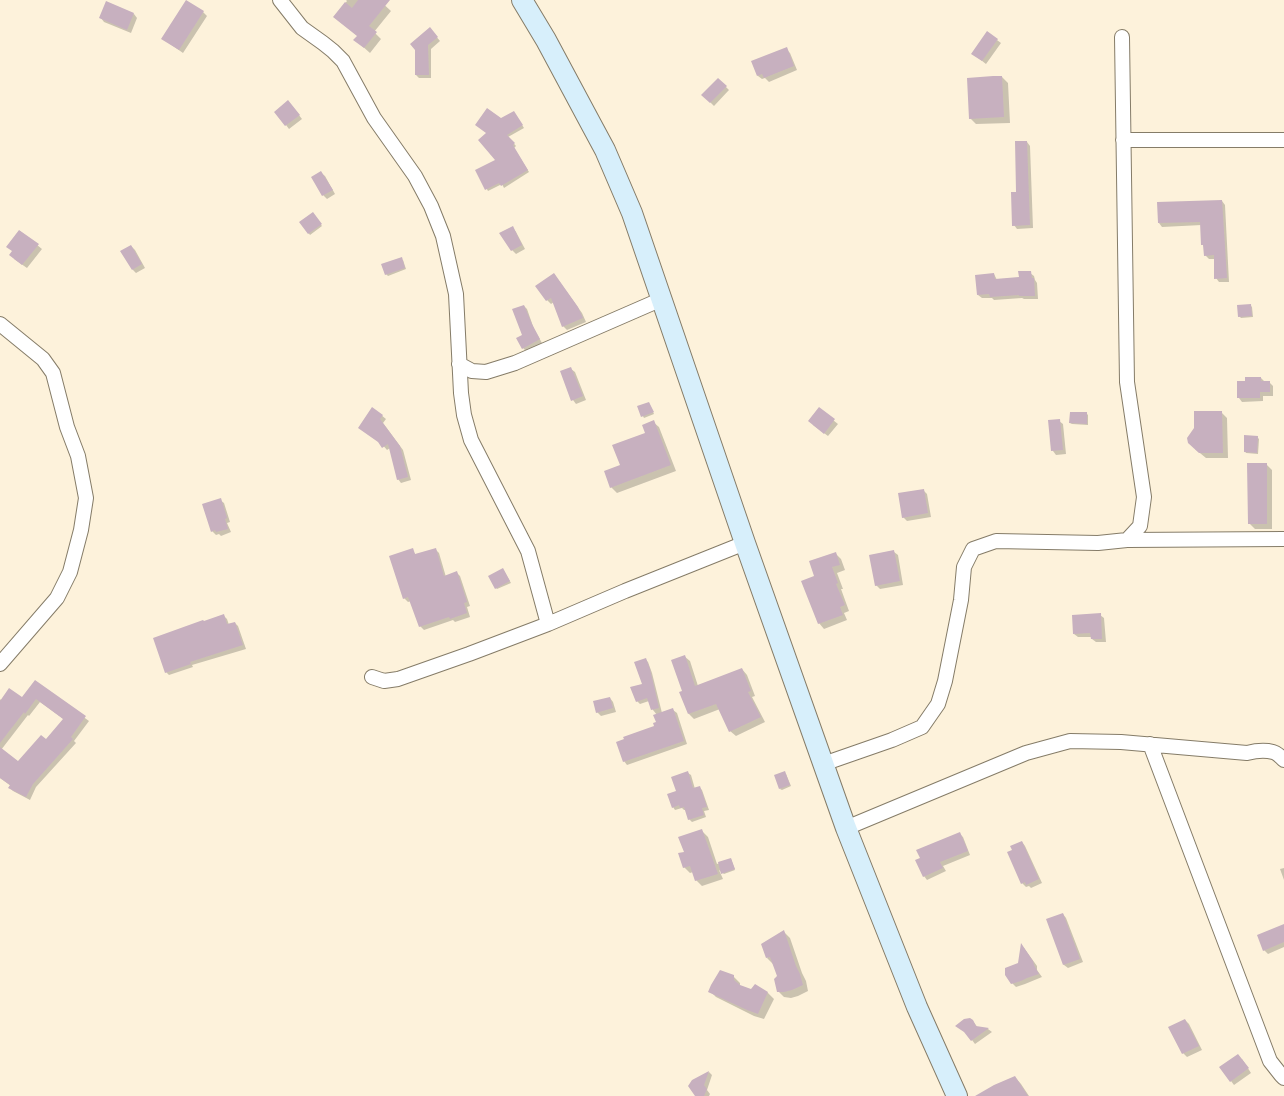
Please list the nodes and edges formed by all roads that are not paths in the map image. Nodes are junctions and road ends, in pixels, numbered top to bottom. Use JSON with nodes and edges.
{"nodes":[{"id":1,"x":280,"y":0,"type":"edge"},
{"id":2,"x":522,"y":0,"type":"edge"},
{"id":3,"x":1122,"y":37,"type":"dead end"},
{"id":4,"x":1123,"y":140,"type":"junction"},
{"id":5,"x":1284,"y":140,"type":"edge"},
{"id":6,"x":662,"y":299,"type":"junction"},
{"id":7,"x":0,"y":324,"type":"edge"},
{"id":8,"x":459,"y":364,"type":"junction"},
{"id":9,"x":1284,"y":539,"type":"edge"},
{"id":10,"x":1127,"y":540,"type":"junction"},
{"id":11,"x":744,"y":543,"type":"junction"},
{"id":12,"x":548,"y":624,"type":"junction"},
{"id":13,"x":0,"y":664,"type":"edge"},
{"id":14,"x":372,"y":677,"type":"dead end"},
{"id":15,"x":1150,"y":744,"type":"junction"},
{"id":16,"x":1284,"y":760,"type":"edge"},
{"id":17,"x":823,"y":764,"type":"junction"},
{"id":18,"x":846,"y":828,"type":"junction"},
{"id":19,"x":1284,"y":1078,"type":"edge"},
{"id":20,"x":957,"y":1096,"type":"edge"}],
"edges":[{"from":1,"to":8,"type":"street"},
{"from":2,"to":6,"type":"street"},
{"from":3,"to":4,"type":"street"},
{"from":4,"to":5,"type":"street"},
{"from":4,"to":10,"type":"street"},
{"from":6,"to":8,"type":"street"},
{"from":6,"to":11,"type":"street"},
{"from":7,"to":13,"type":"street"},
{"from":8,"to":12,"type":"street"},
{"from":9,"to":10,"type":"street"},
{"from":10,"to":17,"type":"street"},
{"from":11,"to":12,"type":"street"},
{"from":11,"to":17,"type":"street"},
{"from":12,"to":14,"type":"street"},
{"from":15,"to":16,"type":"street"},
{"from":15,"to":18,"type":"street"},
{"from":15,"to":19,"type":"street"},
{"from":17,"to":18,"type":"street"},
{"from":18,"to":20,"type":"street"}]}
